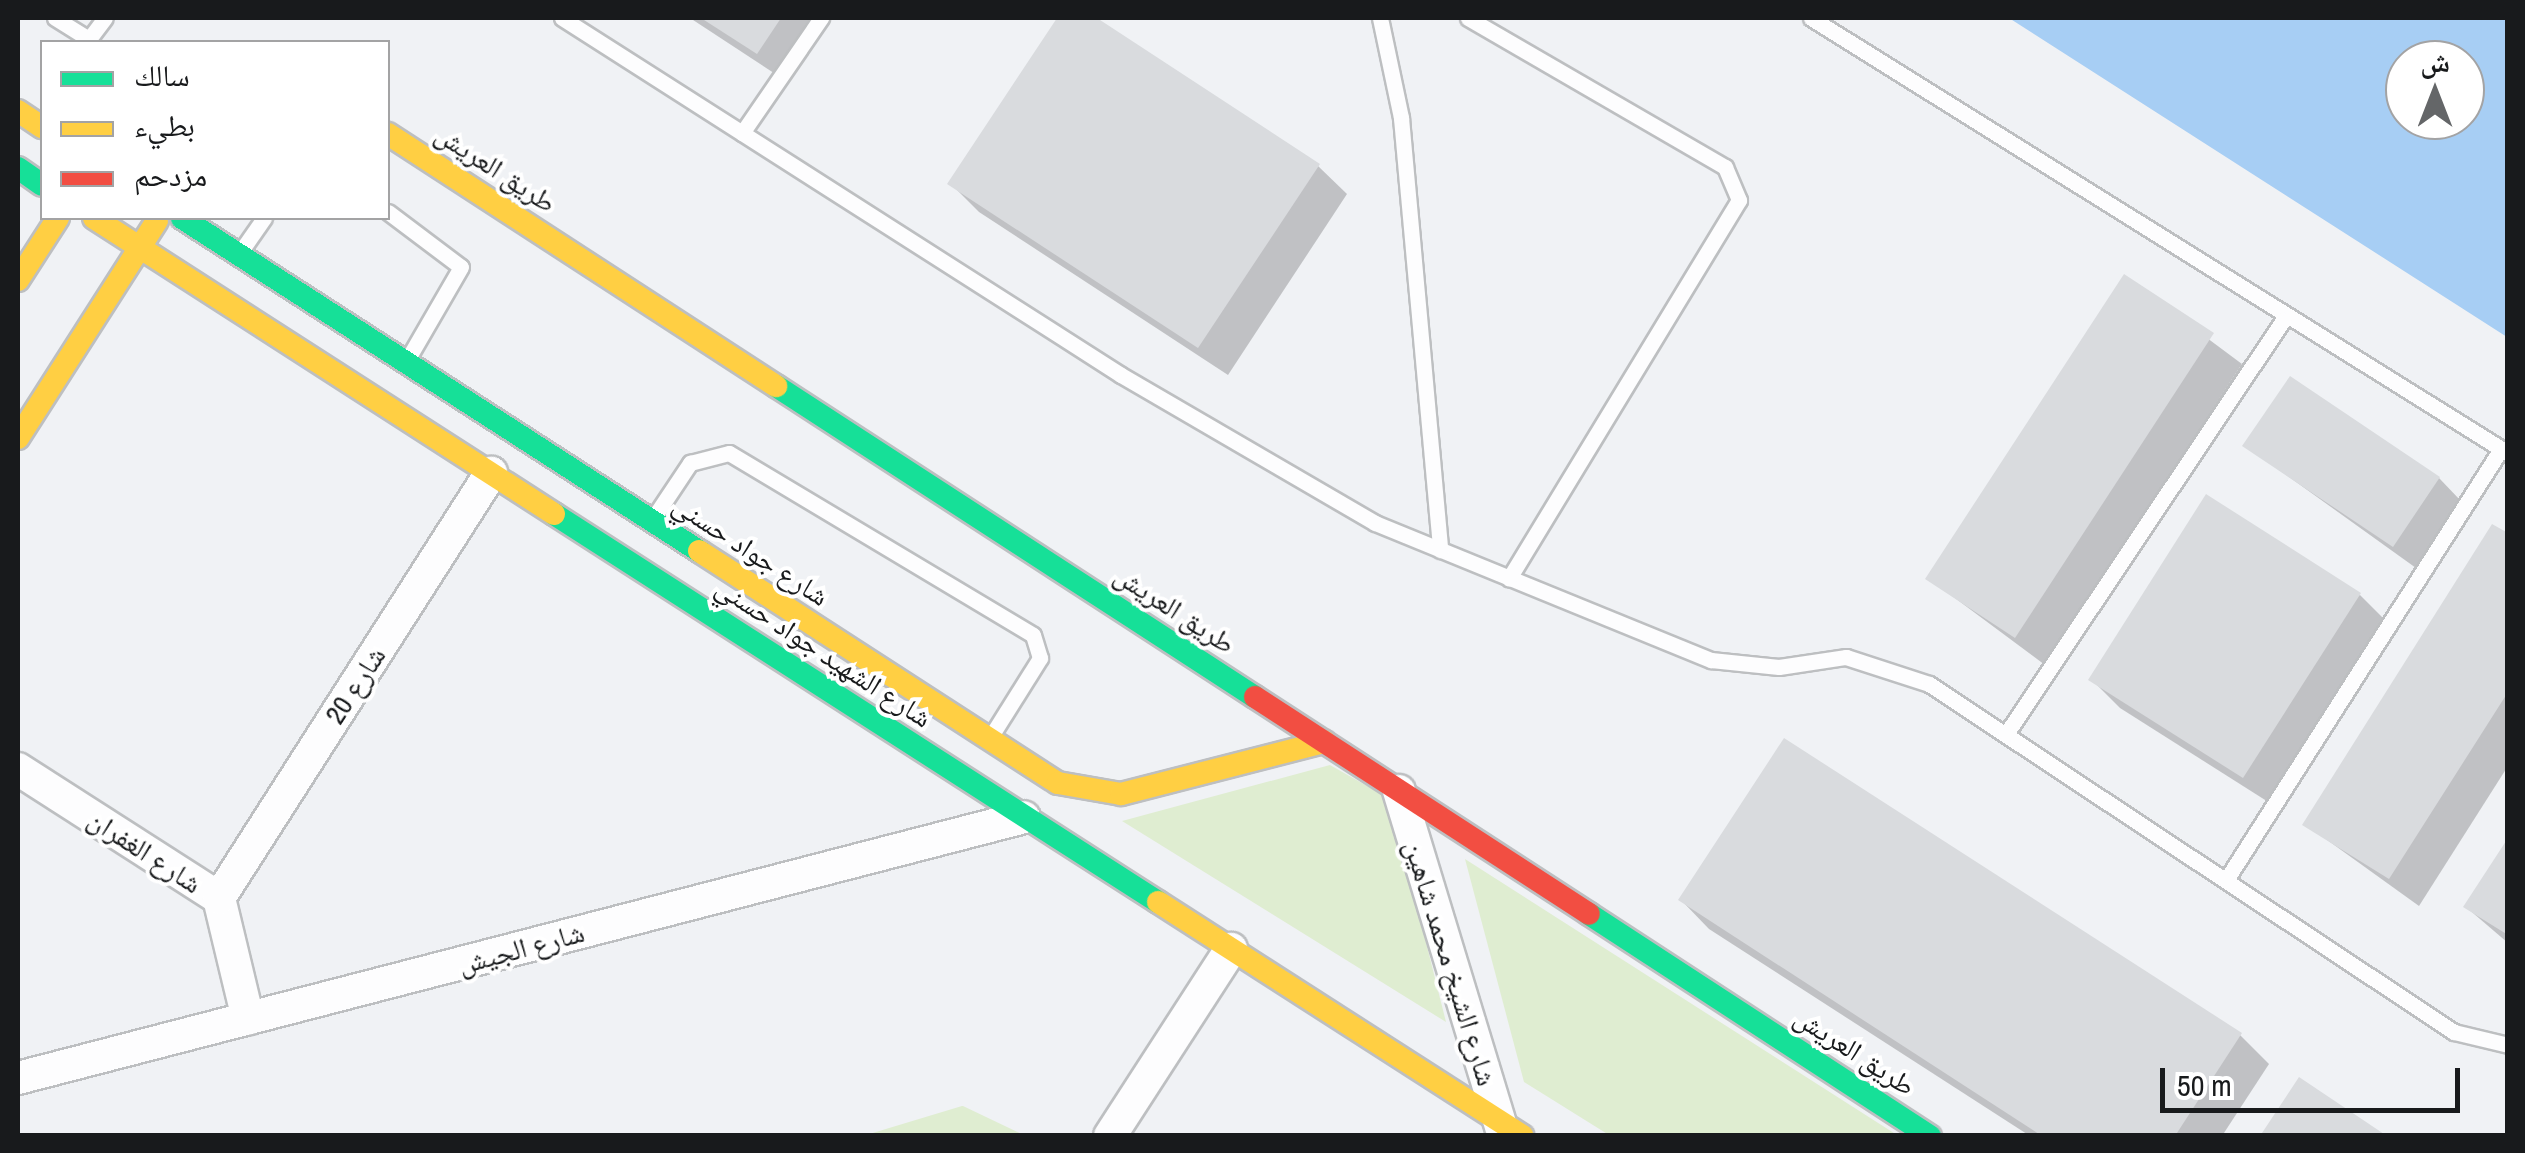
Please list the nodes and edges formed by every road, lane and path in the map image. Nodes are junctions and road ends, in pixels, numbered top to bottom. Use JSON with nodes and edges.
{"nodes":[{"id":1,"x":54,"y":18,"type":"edge"},
{"id":2,"x":105,"y":18,"type":"edge"},
{"id":3,"x":562,"y":18,"type":"edge"},
{"id":4,"x":822,"y":18,"type":"edge"},
{"id":5,"x":1380,"y":18,"type":"edge"},
{"id":6,"x":1468,"y":18,"type":"edge"},
{"id":7,"x":1811,"y":18,"type":"edge"},
{"id":8,"x":87,"y":40,"type":"edge"},
{"id":9,"x":89,"y":40,"type":"edge"},
{"id":10,"x":742,"y":133,"type":"junction"},
{"id":11,"x":390,"y":135,"type":"edge"},
{"id":12,"x":18,"y":168,"type":"edge"},
{"id":13,"x":40,"y":183,"type":"edge"},
{"id":14,"x":390,"y":213,"type":"edge"},
{"id":15,"x":57,"y":220,"type":"edge"},
{"id":16,"x":97,"y":220,"type":"edge"},
{"id":17,"x":158,"y":220,"type":"edge"},
{"id":18,"x":185,"y":220,"type":"edge"},
{"id":19,"x":263,"y":220,"type":"edge"},
{"id":20,"x":140,"y":247,"type":"junction"},
{"id":21,"x":239,"y":255,"type":"junction"},
{"id":22,"x":18,"y":280,"type":"edge"},
{"id":23,"x":2283,"y":320,"type":"junction"},
{"id":24,"x":392,"y":382,"type":"junction"},
{"id":25,"x":18,"y":438,"type":"edge"},
{"id":26,"x":2504,"y":451,"type":"edge"},
{"id":27,"x":491,"y":472,"type":"junction"},
{"id":28,"x":639,"y":540,"type":"junction"},
{"id":29,"x":1440,"y":550,"type":"junction"},
{"id":30,"x":1508,"y":579,"type":"junction"},
{"id":31,"x":2006,"y":734,"type":"junction"},
{"id":32,"x":989,"y":739,"type":"junction"},
{"id":33,"x":1324,"y":742,"type":"junction"},
{"id":34,"x":18,"y":769,"type":"edge"},
{"id":35,"x":1399,"y":792,"type":"junction"},
{"id":36,"x":1024,"y":817,"type":"junction"},
{"id":37,"x":2226,"y":880,"type":"junction"},
{"id":38,"x":219,"y":898,"type":"junction"},
{"id":39,"x":1231,"y":949,"type":"junction"},
{"id":40,"x":248,"y":1018,"type":"junction"},
{"id":41,"x":2508,"y":1045,"type":"edge"},
{"id":42,"x":18,"y":1078,"type":"edge"},
{"id":43,"x":1508,"y":1131,"type":"edge"},
{"id":44,"x":1110,"y":1136,"type":"edge"},
{"id":45,"x":1930,"y":1136,"type":"edge"}],
"edges":[{"from":1,"to":8,"type":"lane"},
{"from":2,"to":9,"type":"lane"},
{"from":3,"to":10,"type":"lane"},
{"from":4,"to":10,"type":"lane"},
{"from":5,"to":29,"type":"lane"},
{"from":6,"to":30,"type":"lane"},
{"from":7,"to":23,"type":"lane"},
{"from":10,"to":29,"type":"lane"},
{"from":11,"to":33,"type":"street","name":"طريق العريش"},
{"from":12,"to":13,"type":"street"},
{"from":14,"to":24,"type":"lane"},
{"from":15,"to":22,"type":"street"},
{"from":16,"to":20,"type":"street","name":"شارع الشهيد جواد حسني"},
{"from":17,"to":20,"type":"street"},
{"from":18,"to":21,"type":"street","name":"شارع جواد حسني"},
{"from":19,"to":21,"type":"lane"},
{"from":20,"to":24,"type":"street","name":"شارع الشهيد جواد حسني"},
{"from":20,"to":25,"type":"street"},
{"from":21,"to":24,"type":"street","name":"شارع جواد حسني"},
{"from":23,"to":26,"type":"lane"},
{"from":23,"to":31,"type":"lane"},
{"from":24,"to":27,"type":"street","name":"شارع الشهيد جواد حسني"},
{"from":24,"to":28,"type":"street","name":"شارع جواد حسني"},
{"from":26,"to":37,"type":"lane"},
{"from":27,"to":28,"type":"street","name":"شارع الشهيد جواد حسني"},
{"from":27,"to":38,"type":"street","name":"شارع 20"},
{"from":28,"to":32,"type":"street","name":"شارع جواد حسني"},
{"from":28,"to":32,"type":"lane"},
{"from":28,"to":36,"type":"street","name":"شارع الشهيد جواد حسني"},
{"from":29,"to":30,"type":"lane"},
{"from":30,"to":31,"type":"lane"},
{"from":31,"to":37,"type":"lane"},
{"from":32,"to":33,"type":"street","name":"شارع جواد حسني"},
{"from":33,"to":35,"type":"street","name":"طريق العريش"},
{"from":34,"to":38,"type":"street","name":"شارع الغفران"},
{"from":35,"to":43,"type":"street","name":"شارع الشيخ محمد شاهين"},
{"from":35,"to":45,"type":"street","name":"طريق العريش"},
{"from":36,"to":39,"type":"street","name":"شارع الشهيد جواد حسني"},
{"from":36,"to":40,"type":"street","name":"شارع الجيش"},
{"from":37,"to":41,"type":"lane"},
{"from":38,"to":40,"type":"street","name":"شارع الغفران"},
{"from":39,"to":43,"type":"street","name":"شارع الشهيد جواد حسني"},
{"from":39,"to":44,"type":"street"},
{"from":40,"to":42,"type":"street","name":"شارع الجيش"}]}
